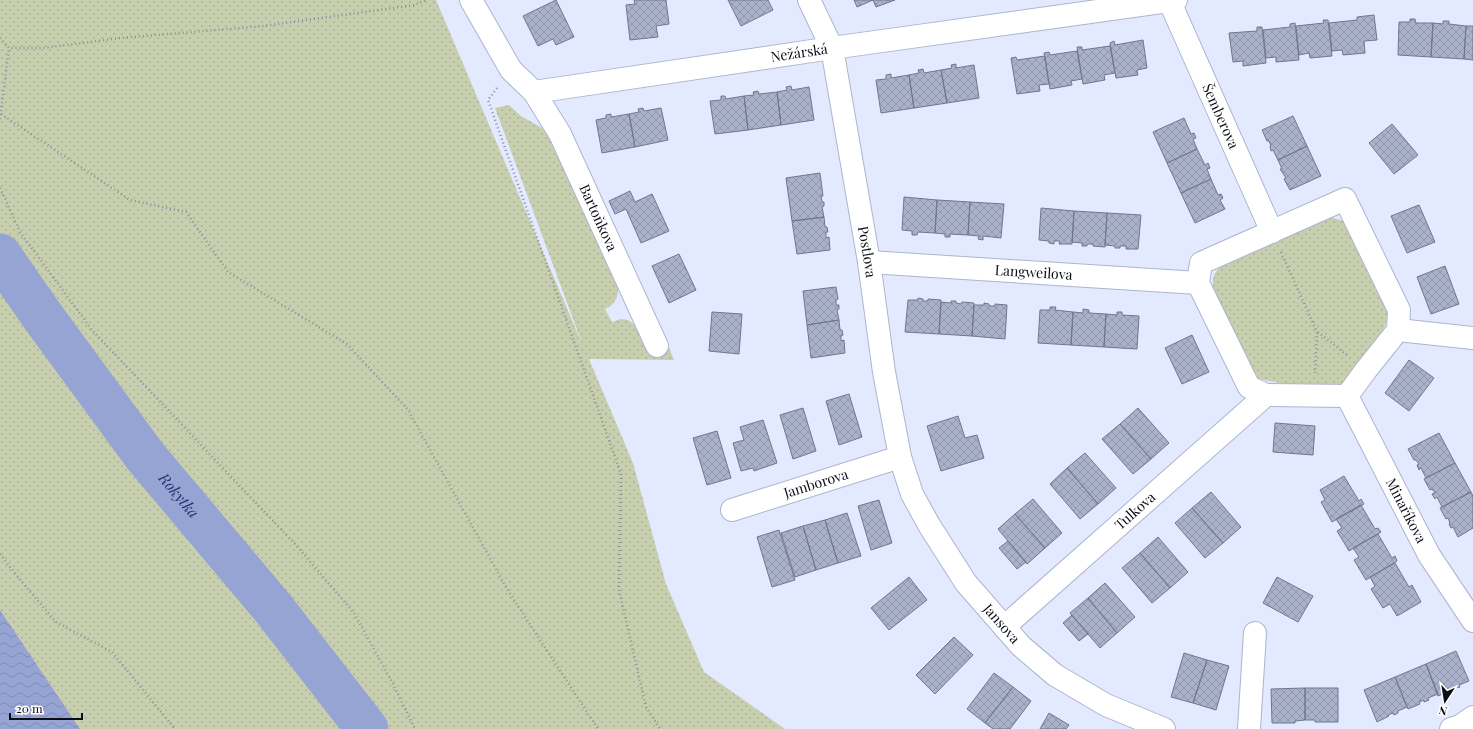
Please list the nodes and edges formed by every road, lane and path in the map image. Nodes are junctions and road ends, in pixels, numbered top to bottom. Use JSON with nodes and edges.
{"nodes":[{"id":1,"x":426,"y":0,"type":"edge"},
{"id":2,"x":471,"y":0,"type":"edge"},
{"id":3,"x":809,"y":0,"type":"edge"},
{"id":4,"x":1170,"y":0,"type":"edge"},
{"id":5,"x":1176,"y":0,"type":"edge"},
{"id":6,"x":0,"y":38,"type":"edge"},
{"id":7,"x":9,"y":48,"type":"junction"},
{"id":8,"x":832,"y":48,"type":"junction"},
{"id":9,"x":510,"y":70,"type":"junction"},
{"id":10,"x":534,"y":92,"type":"junction"},
{"id":11,"x":1,"y":114,"type":"edge"},
{"id":12,"x":0,"y":119,"type":"edge"},
{"id":13,"x":0,"y":188,"type":"edge"},
{"id":14,"x":1272,"y":232,"type":"junction"},
{"id":15,"x":868,"y":262,"type":"junction"},
{"id":16,"x":1198,"y":283,"type":"junction"},
{"id":17,"x":1398,"y":330,"type":"junction"},
{"id":18,"x":1317,"y":332,"type":"junction"},
{"id":19,"x":1473,"y":338,"type":"edge"},
{"id":20,"x":657,"y":346,"type":"dead end"},
{"id":21,"x":1366,"y":370,"type":"junction"},
{"id":22,"x":1266,"y":395,"type":"junction"},
{"id":23,"x":1313,"y":396,"type":"junction"},
{"id":24,"x":1347,"y":396,"type":"junction"},
{"id":25,"x":900,"y":457,"type":"junction"},
{"id":26,"x":732,"y":510,"type":"dead end"},
{"id":27,"x":0,"y":554,"type":"edge"},
{"id":28,"x":1473,"y":621,"type":"edge"},
{"id":29,"x":1004,"y":626,"type":"junction"},
{"id":30,"x":1255,"y":633,"type":"dead end"},
{"id":31,"x":1473,"y":717,"type":"edge"},
{"id":32,"x":175,"y":729,"type":"edge"},
{"id":33,"x":415,"y":729,"type":"edge"},
{"id":34,"x":598,"y":729,"type":"edge"},
{"id":35,"x":660,"y":729,"type":"edge"},
{"id":36,"x":1164,"y":729,"type":"edge"},
{"id":37,"x":1250,"y":729,"type":"edge"},
{"id":38,"x":1451,"y":729,"type":"edge"}],
"edges":[{"from":1,"to":7,"type":"path"},
{"from":2,"to":9,"type":"street"},
{"from":3,"to":8,"type":"street","name":"Postlova"},
{"from":4,"to":5,"type":"street","name":"Nežárská"},
{"from":4,"to":8,"type":"street","name":"Nežárská"},
{"from":4,"to":14,"type":"street","name":"Šemberova"},
{"from":6,"to":7,"type":"path"},
{"from":7,"to":11,"type":"path"},
{"from":8,"to":10,"type":"street","name":"Nežárská"},
{"from":8,"to":15,"type":"street","name":"Postlova"},
{"from":9,"to":10,"type":"street"},
{"from":9,"to":35,"type":"path"},
{"from":10,"to":20,"type":"street","name":"Bartoňkova"},
{"from":11,"to":12,"type":"path"},
{"from":11,"to":34,"type":"path"},
{"from":13,"to":33,"type":"path"},
{"from":14,"to":16,"type":"street"},
{"from":14,"to":17,"type":"street"},
{"from":14,"to":18,"type":"path"},
{"from":15,"to":16,"type":"street","name":"Langweilova"},
{"from":15,"to":25,"type":"street","name":"Postlova"},
{"from":16,"to":22,"type":"street"},
{"from":17,"to":19,"type":"street"},
{"from":17,"to":21,"type":"street"},
{"from":18,"to":21,"type":"path"},
{"from":18,"to":23,"type":"path"},
{"from":21,"to":24,"type":"street"},
{"from":22,"to":23,"type":"street"},
{"from":22,"to":29,"type":"street","name":"Tulkova"},
{"from":23,"to":24,"type":"street"},
{"from":24,"to":28,"type":"street","name":"Minaříkova"},
{"from":25,"to":26,"type":"street","name":"Jamborova"},
{"from":25,"to":29,"type":"street","name":"Jansova"},
{"from":27,"to":32,"type":"path"},
{"from":29,"to":36,"type":"street","name":"Jansova"},
{"from":30,"to":37,"type":"street"},
{"from":31,"to":38,"type":"street"}]}
